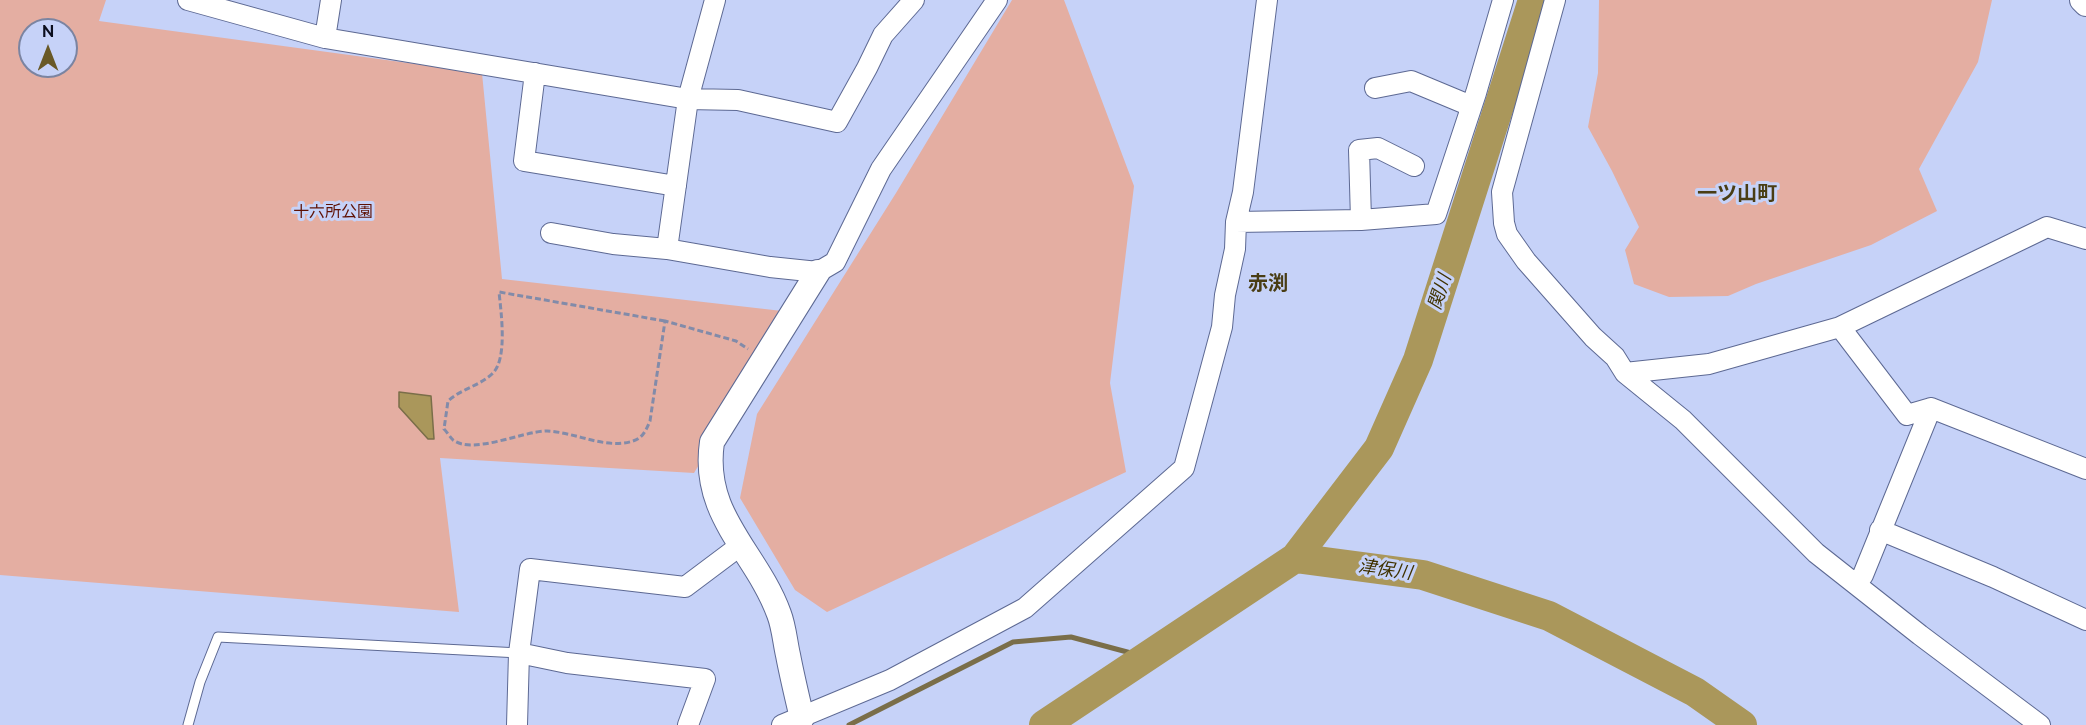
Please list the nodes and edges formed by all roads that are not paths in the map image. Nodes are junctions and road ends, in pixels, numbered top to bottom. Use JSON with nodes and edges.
{"nodes":[{"id":1,"x":188,"y":0,"type":"edge"},
{"id":2,"x":331,"y":0,"type":"edge"},
{"id":3,"x":715,"y":0,"type":"edge"},
{"id":4,"x":914,"y":0,"type":"edge"},
{"id":5,"x":997,"y":0,"type":"edge"},
{"id":6,"x":1268,"y":0,"type":"edge"},
{"id":7,"x":1503,"y":0,"type":"edge"},
{"id":8,"x":1555,"y":0,"type":"edge"},
{"id":9,"x":2082,"y":0,"type":"edge"},
{"id":10,"x":2086,"y":4,"type":"edge"},
{"id":11,"x":325,"y":38,"type":"junction"},
{"id":12,"x":535,"y":73,"type":"junction"},
{"id":13,"x":1375,"y":88,"type":"dead end"},
{"id":14,"x":688,"y":99,"type":"junction"},
{"id":15,"x":1471,"y":106,"type":"junction"},
{"id":16,"x":1414,"y":166,"type":"dead end"},
{"id":17,"x":676,"y":186,"type":"junction"},
{"id":18,"x":1361,"y":220,"type":"junction"},
{"id":19,"x":1236,"y":222,"type":"junction"},
{"id":20,"x":551,"y":233,"type":"dead end"},
{"id":21,"x":2086,"y":239,"type":"edge"},
{"id":22,"x":668,"y":249,"type":"junction"},
{"id":23,"x":818,"y":272,"type":"junction"},
{"id":24,"x":1840,"y":327,"type":"junction"},
{"id":25,"x":1625,"y":373,"type":"junction"},
{"id":26,"x":1931,"y":408,"type":"junction"},
{"id":27,"x":2086,"y":469,"type":"edge"},
{"id":28,"x":1880,"y":530,"type":"junction"},
{"id":29,"x":741,"y":545,"type":"junction"},
{"id":30,"x":1856,"y":584,"type":"junction"},
{"id":31,"x":2086,"y":620,"type":"edge"},
{"id":32,"x":519,"y":653,"type":"junction"},
{"id":33,"x":792,"y":721,"type":"edge"},
{"id":34,"x":188,"y":725,"type":"edge"},
{"id":35,"x":517,"y":725,"type":"edge"},
{"id":36,"x":688,"y":725,"type":"edge"},
{"id":37,"x":2040,"y":725,"type":"edge"}],
"edges":[{"from":1,"to":11,"type":"street"},
{"from":2,"to":11,"type":"street"},
{"from":3,"to":14,"type":"street"},
{"from":4,"to":14,"type":"street"},
{"from":5,"to":23,"type":"street"},
{"from":6,"to":19,"type":"street"},
{"from":7,"to":15,"type":"street"},
{"from":8,"to":25,"type":"street"},
{"from":9,"to":10,"type":"street"},
{"from":11,"to":12,"type":"street"},
{"from":12,"to":14,"type":"street"},
{"from":12,"to":17,"type":"street"},
{"from":13,"to":15,"type":"street"},
{"from":14,"to":17,"type":"street"},
{"from":15,"to":18,"type":"street"},
{"from":16,"to":18,"type":"street"},
{"from":17,"to":22,"type":"street"},
{"from":18,"to":19,"type":"street"},
{"from":19,"to":33,"type":"street"},
{"from":20,"to":22,"type":"street"},
{"from":21,"to":24,"type":"street"},
{"from":22,"to":23,"type":"street"},
{"from":23,"to":29,"type":"street"},
{"from":24,"to":25,"type":"street"},
{"from":24,"to":26,"type":"street"},
{"from":25,"to":30,"type":"street"},
{"from":26,"to":27,"type":"street"},
{"from":26,"to":28,"type":"street"},
{"from":28,"to":30,"type":"street"},
{"from":28,"to":31,"type":"street"},
{"from":29,"to":32,"type":"street"},
{"from":29,"to":33,"type":"street"},
{"from":30,"to":37,"type":"street"},
{"from":32,"to":34,"type":"lane"},
{"from":32,"to":35,"type":"street"},
{"from":32,"to":36,"type":"street"}]}
